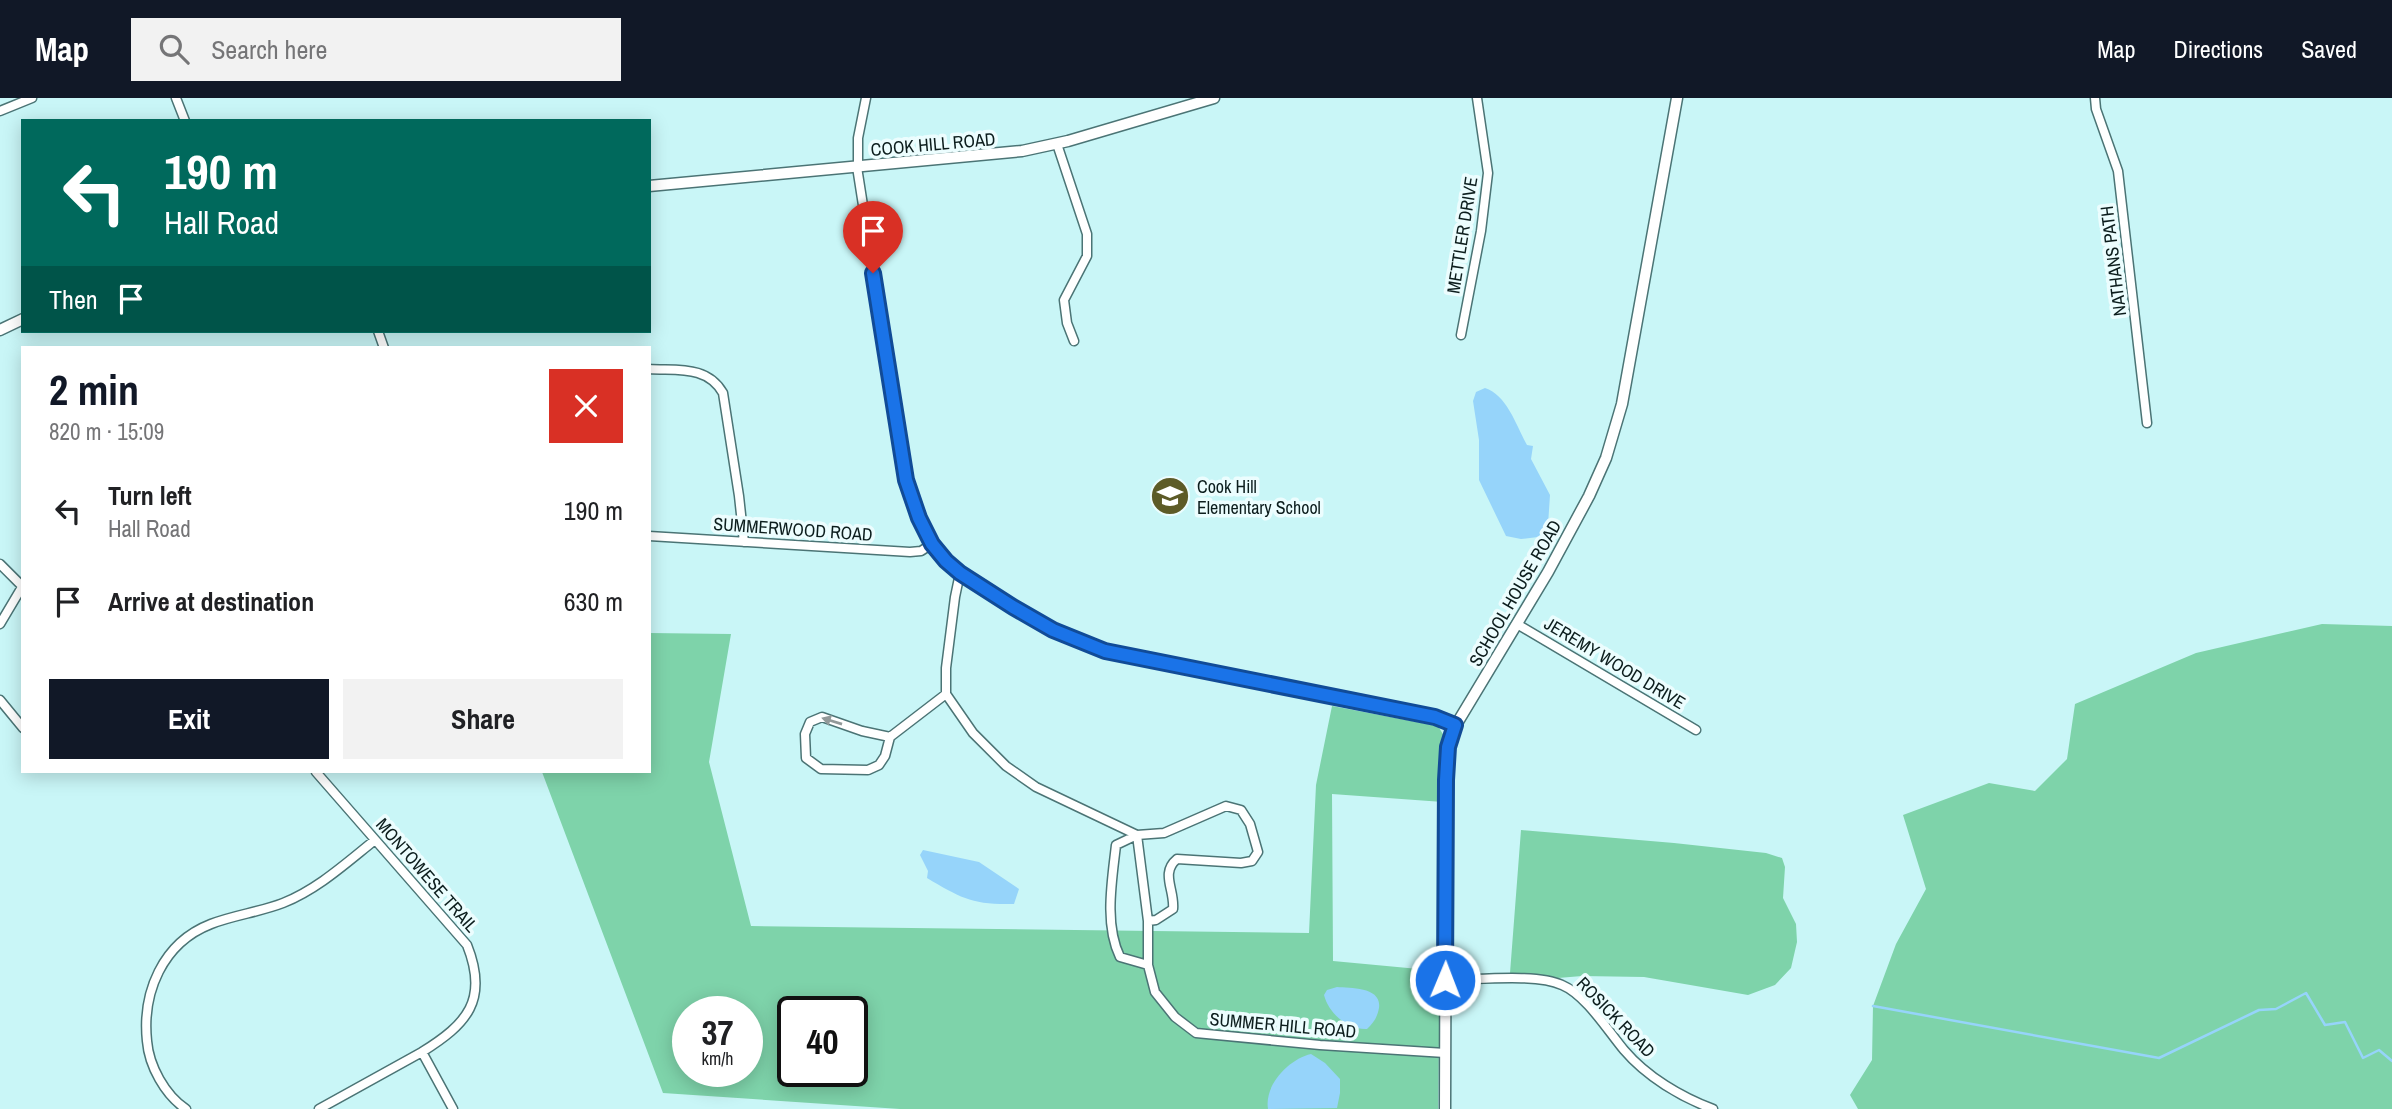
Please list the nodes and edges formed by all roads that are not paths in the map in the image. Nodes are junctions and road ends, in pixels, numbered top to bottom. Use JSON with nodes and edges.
{"nodes":[{"id":1,"x":32,"y":98,"type":"edge"},
{"id":2,"x":176,"y":98,"type":"edge"},
{"id":3,"x":866,"y":98,"type":"edge"},
{"id":4,"x":1214,"y":98,"type":"edge"},
{"id":5,"x":1477,"y":98,"type":"edge"},
{"id":6,"x":1677,"y":98,"type":"edge"},
{"id":7,"x":2095,"y":98,"type":"edge"},
{"id":8,"x":0,"y":111,"type":"edge"},
{"id":9,"x":184,"y":119,"type":"edge"},
{"id":10,"x":1057,"y":144,"type":"junction"},
{"id":11,"x":858,"y":167,"type":"junction"},
{"id":12,"x":651,"y":186,"type":"edge"},
{"id":13,"x":21,"y":320,"type":"edge"},
{"id":14,"x":0,"y":330,"type":"edge"},
{"id":15,"x":1461,"y":335,"type":"dead end"},
{"id":16,"x":1074,"y":341,"type":"dead end"},
{"id":17,"x":651,"y":369,"type":"edge"},
{"id":18,"x":2147,"y":423,"type":"dead end"},
{"id":19,"x":651,"y":536,"type":"edge"},
{"id":20,"x":744,"y":541,"type":"junction"},
{"id":21,"x":932,"y":544,"type":"junction"},
{"id":22,"x":0,"y":564,"type":"edge"},
{"id":23,"x":960,"y":573,"type":"junction"},
{"id":24,"x":21,"y":585,"type":"edge"},
{"id":25,"x":21,"y":590,"type":"edge"},
{"id":26,"x":0,"y":624,"type":"edge"},
{"id":27,"x":1517,"y":624,"type":"junction"},
{"id":28,"x":946,"y":694,"type":"junction"},
{"id":29,"x":0,"y":699,"type":"edge"},
{"id":30,"x":21,"y":725,"type":"edge"},
{"id":31,"x":1455,"y":725,"type":"junction"},
{"id":32,"x":1696,"y":730,"type":"dead end"},
{"id":33,"x":890,"y":737,"type":"junction"},
{"id":34,"x":317,"y":773,"type":"edge"},
{"id":35,"x":1137,"y":835,"type":"junction"},
{"id":36,"x":375,"y":840,"type":"junction"},
{"id":37,"x":1148,"y":921,"type":"junction"},
{"id":38,"x":1148,"y":965,"type":"junction"},
{"id":39,"x":1445,"y":980,"type":"junction"},
{"id":40,"x":422,"y":1052,"type":"junction"},
{"id":41,"x":1445,"y":1053,"type":"junction"},
{"id":42,"x":186,"y":1109,"type":"edge"},
{"id":43,"x":319,"y":1109,"type":"edge"},
{"id":44,"x":453,"y":1109,"type":"edge"},
{"id":45,"x":1445,"y":1109,"type":"edge"},
{"id":46,"x":1713,"y":1109,"type":"edge"}],
"edges":[{"from":1,"to":8,"type":"street"},
{"from":2,"to":9,"type":"street"},
{"from":3,"to":11,"type":"street"},
{"from":4,"to":10,"type":"street","name":"COOK HILL ROAD"},
{"from":5,"to":15,"type":"street","name":"METTLER DRIVE"},
{"from":6,"to":27,"type":"street","name":"SCHOOL HOUSE ROAD"},
{"from":7,"to":18,"type":"street","name":"NATHANS PATH"},
{"from":10,"to":11,"type":"street","name":"COOK HILL ROAD"},
{"from":10,"to":16,"type":"street"},
{"from":11,"to":12,"type":"street","name":"COOK HILL ROAD"},
{"from":11,"to":21,"type":"street"},
{"from":13,"to":14,"type":"street"},
{"from":17,"to":20,"type":"street"},
{"from":19,"to":20,"type":"street","name":"SUMMERWOOD ROAD"},
{"from":20,"to":21,"type":"street","name":"SUMMERWOOD ROAD"},
{"from":21,"to":23,"type":"street"},
{"from":22,"to":24,"type":"street"},
{"from":23,"to":28,"type":"street"},
{"from":23,"to":31,"type":"street"},
{"from":25,"to":26,"type":"street"},
{"from":27,"to":31,"type":"street","name":"SCHOOL HOUSE ROAD"},
{"from":27,"to":32,"type":"street","name":"JEREMY WOOD DRIVE"},
{"from":28,"to":33,"type":"street"},
{"from":28,"to":35,"type":"street"},
{"from":29,"to":30,"type":"street"},
{"from":31,"to":39,"type":"street","name":"SCHOOL HOUSE ROAD"},
{"from":33,"to":33,"type":"street","one_way":true},
{"from":34,"to":36,"type":"street","name":"MONTOWESE TRAIL"},
{"from":35,"to":37,"type":"street","name":"SUMMER HILL ROAD"},
{"from":35,"to":37,"type":"street"},
{"from":35,"to":38,"type":"street"},
{"from":36,"to":40,"type":"street","name":"MONTOWESE TRAIL"},
{"from":36,"to":42,"type":"street"},
{"from":37,"to":38,"type":"street","name":"SUMMER HILL ROAD"},
{"from":38,"to":41,"type":"street","name":"SUMMER HILL ROAD"},
{"from":39,"to":41,"type":"street","name":"SCHOOL HOUSE ROAD"},
{"from":39,"to":46,"type":"street","name":"ROSICK ROAD"},
{"from":40,"to":43,"type":"street","name":"MONTOWESE TRAIL"},
{"from":40,"to":44,"type":"street"},
{"from":41,"to":45,"type":"street","name":"SCHOOL HOUSE ROAD"}]}
